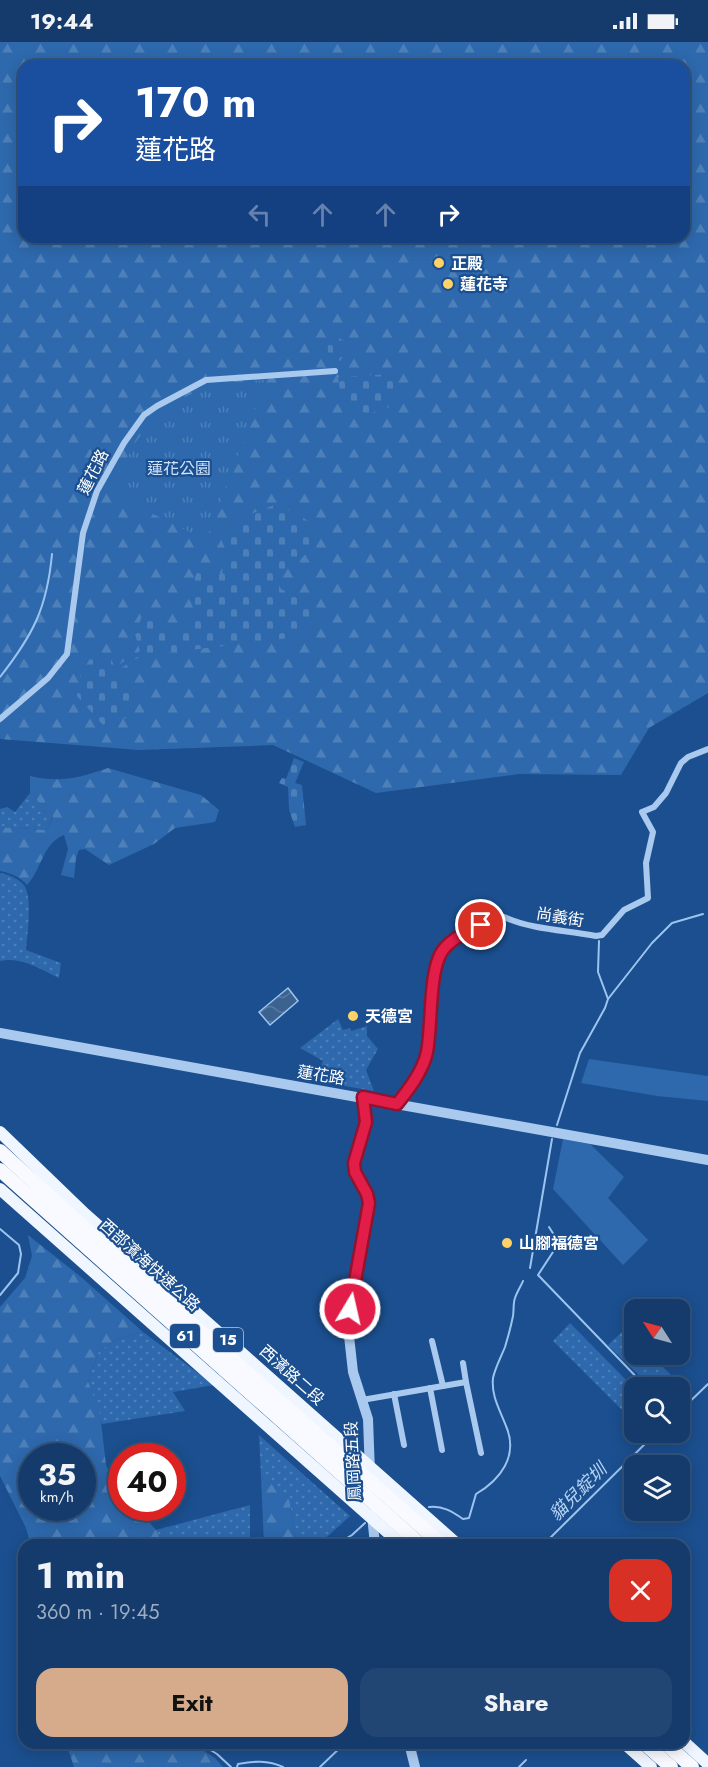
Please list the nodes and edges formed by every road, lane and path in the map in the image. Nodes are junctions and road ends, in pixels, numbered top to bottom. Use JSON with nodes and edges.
{"nodes":[{"id":1,"x":335,"y":371,"type":"dead end"},
{"id":2,"x":0,"y":719,"type":"edge"},
{"id":3,"x":708,"y":749,"type":"edge"},
{"id":4,"x":0,"y":1033,"type":"edge"},
{"id":5,"x":363,"y":1097,"type":"junction"},
{"id":6,"x":397,"y":1104,"type":"junction"},
{"id":7,"x":0,"y":1132,"type":"edge"},
{"id":8,"x":0,"y":1151,"type":"edge"},
{"id":9,"x":708,"y":1160,"type":"edge"},
{"id":10,"x":4,"y":1167,"type":"edge"},
{"id":11,"x":0,"y":1189,"type":"edge"},
{"id":12,"x":432,"y":1341,"type":"dead end"},
{"id":13,"x":463,"y":1364,"type":"dead end"},
{"id":14,"x":465,"y":1382,"type":"junction"},
{"id":15,"x":443,"y":1386,"type":"junction"},
{"id":16,"x":430,"y":1388,"type":"junction"},
{"id":17,"x":394,"y":1395,"type":"junction"},
{"id":18,"x":362,"y":1400,"type":"junction"},
{"id":19,"x":404,"y":1445,"type":"dead end"},
{"id":20,"x":442,"y":1450,"type":"dead end"},
{"id":21,"x":481,"y":1453,"type":"dead end"},
{"id":22,"x":370,"y":1467,"type":"junction"},
{"id":23,"x":371,"y":1482,"type":"junction"},
{"id":24,"x":370,"y":1499,"type":"junction"},
{"id":25,"x":372,"y":1518,"type":"junction"},
{"id":26,"x":374,"y":1539,"type":"edge"},
{"id":27,"x":395,"y":1539,"type":"edge"},
{"id":28,"x":415,"y":1539,"type":"edge"},
{"id":29,"x":435,"y":1539,"type":"edge"},
{"id":30,"x":451,"y":1539,"type":"edge"},
{"id":31,"x":690,"y":1748,"type":"edge"},
{"id":32,"x":410,"y":1749,"type":"edge"},
{"id":33,"x":631,"y":1749,"type":"edge"},
{"id":34,"x":651,"y":1749,"type":"edge"},
{"id":35,"x":672,"y":1749,"type":"edge"},
{"id":36,"x":708,"y":1764,"type":"edge"},
{"id":37,"x":415,"y":1767,"type":"edge"},
{"id":38,"x":651,"y":1767,"type":"edge"},
{"id":39,"x":671,"y":1767,"type":"edge"},
{"id":40,"x":692,"y":1767,"type":"edge"}],
"edges":[{"from":1,"to":2,"type":"street","name":"蓮花路"},
{"from":3,"to":6,"type":"street","name":"尚義街"},
{"from":4,"to":5,"type":"street","name":"蓮花路"},
{"from":5,"to":6,"type":"street","name":"蓮花路"},
{"from":5,"to":18,"type":"street","name":"鳳岡路五段"},
{"from":6,"to":9,"type":"street","name":"蓮花路"},
{"from":7,"to":22,"type":"main road","name":"西濱路二段","number":"15"},
{"from":8,"to":10,"type":"highway","name":"西部濱海快速公路","number":"61"},
{"from":10,"to":23,"type":"highway","name":"西部濱海快速公路","number":"61"},
{"from":10,"to":24,"type":"highway","name":"西部濱海快速公路","number":"61"},
{"from":11,"to":25,"type":"main road","number":"15"},
{"from":12,"to":15,"type":"street"},
{"from":13,"to":14,"type":"street"},
{"from":14,"to":15,"type":"street"},
{"from":14,"to":21,"type":"street"},
{"from":15,"to":16,"type":"street"},
{"from":16,"to":17,"type":"street"},
{"from":16,"to":20,"type":"street"},
{"from":17,"to":18,"type":"street"},
{"from":17,"to":19,"type":"street"},
{"from":18,"to":22,"type":"street","name":"鳳岡路五段"},
{"from":22,"to":23,"type":"street","name":"鳳岡路五段"},
{"from":22,"to":30,"type":"main road","name":"西濱路二段","number":"15"},
{"from":23,"to":24,"type":"street","name":"鳳岡路五段"},
{"from":23,"to":29,"type":"highway","name":"西部濱海快速公路","number":"61"},
{"from":24,"to":25,"type":"street","name":"鳳岡路五段"},
{"from":24,"to":28,"type":"highway","name":"西部濱海快速公路","number":"61"},
{"from":25,"to":26,"type":"street","name":"鳳岡路五段"},
{"from":25,"to":27,"type":"main road","number":"15"},
{"from":31,"to":36,"type":"main road"},
{"from":32,"to":37,"type":"street"},
{"from":33,"to":38,"type":"main road"},
{"from":34,"to":39,"type":"highway"},
{"from":35,"to":40,"type":"highway"}]}
